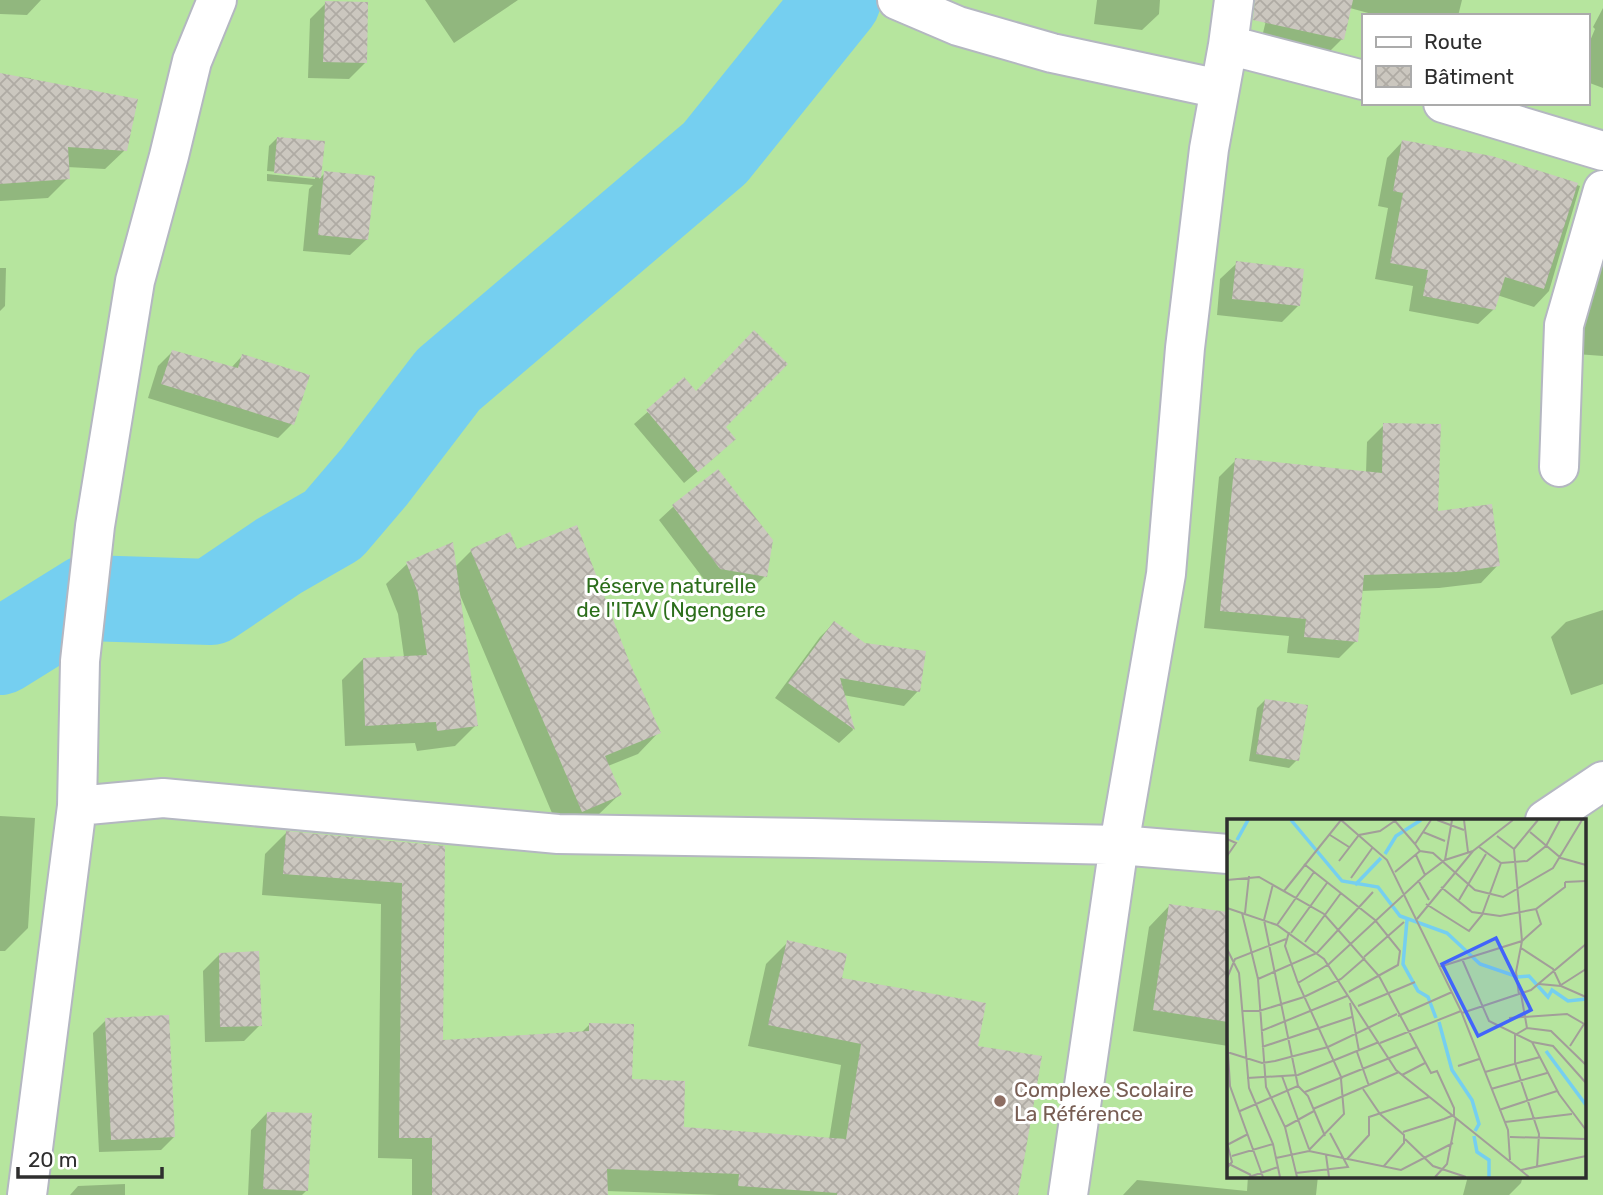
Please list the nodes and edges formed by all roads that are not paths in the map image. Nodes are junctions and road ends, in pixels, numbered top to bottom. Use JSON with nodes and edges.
{"nodes":[{"id":1,"x":216,"y":0,"type":"edge"},
{"id":2,"x":897,"y":0,"type":"edge"},
{"id":3,"x":1234,"y":0,"type":"edge"},
{"id":4,"x":1228,"y":45,"type":"junction"},
{"id":5,"x":1362,"y":79,"type":"edge"},
{"id":6,"x":1220,"y":89,"type":"junction"},
{"id":7,"x":1450,"y":105,"type":"edge"},
{"id":8,"x":1603,"y":150,"type":"edge"},
{"id":9,"x":1603,"y":190,"type":"edge"},
{"id":10,"x":1559,"y":467,"type":"dead end"},
{"id":11,"x":1603,"y":781,"type":"edge"},
{"id":12,"x":77,"y":806,"type":"junction"},
{"id":13,"x":1548,"y":819,"type":"edge"},
{"id":14,"x":1119,"y":845,"type":"junction"},
{"id":15,"x":1227,"y":853,"type":"edge"},
{"id":16,"x":27,"y":1195,"type":"edge"},
{"id":17,"x":1068,"y":1195,"type":"edge"}],
"edges":[{"from":1,"to":12,"type":"street"},
{"from":2,"to":6,"type":"street"},
{"from":3,"to":4,"type":"street"},
{"from":4,"to":5,"type":"street"},
{"from":4,"to":6,"type":"street"},
{"from":6,"to":14,"type":"street"},
{"from":7,"to":8,"type":"street"},
{"from":9,"to":10,"type":"street"},
{"from":11,"to":13,"type":"street"},
{"from":12,"to":14,"type":"street"},
{"from":12,"to":16,"type":"street"},
{"from":14,"to":15,"type":"street"},
{"from":14,"to":17,"type":"street"}]}
